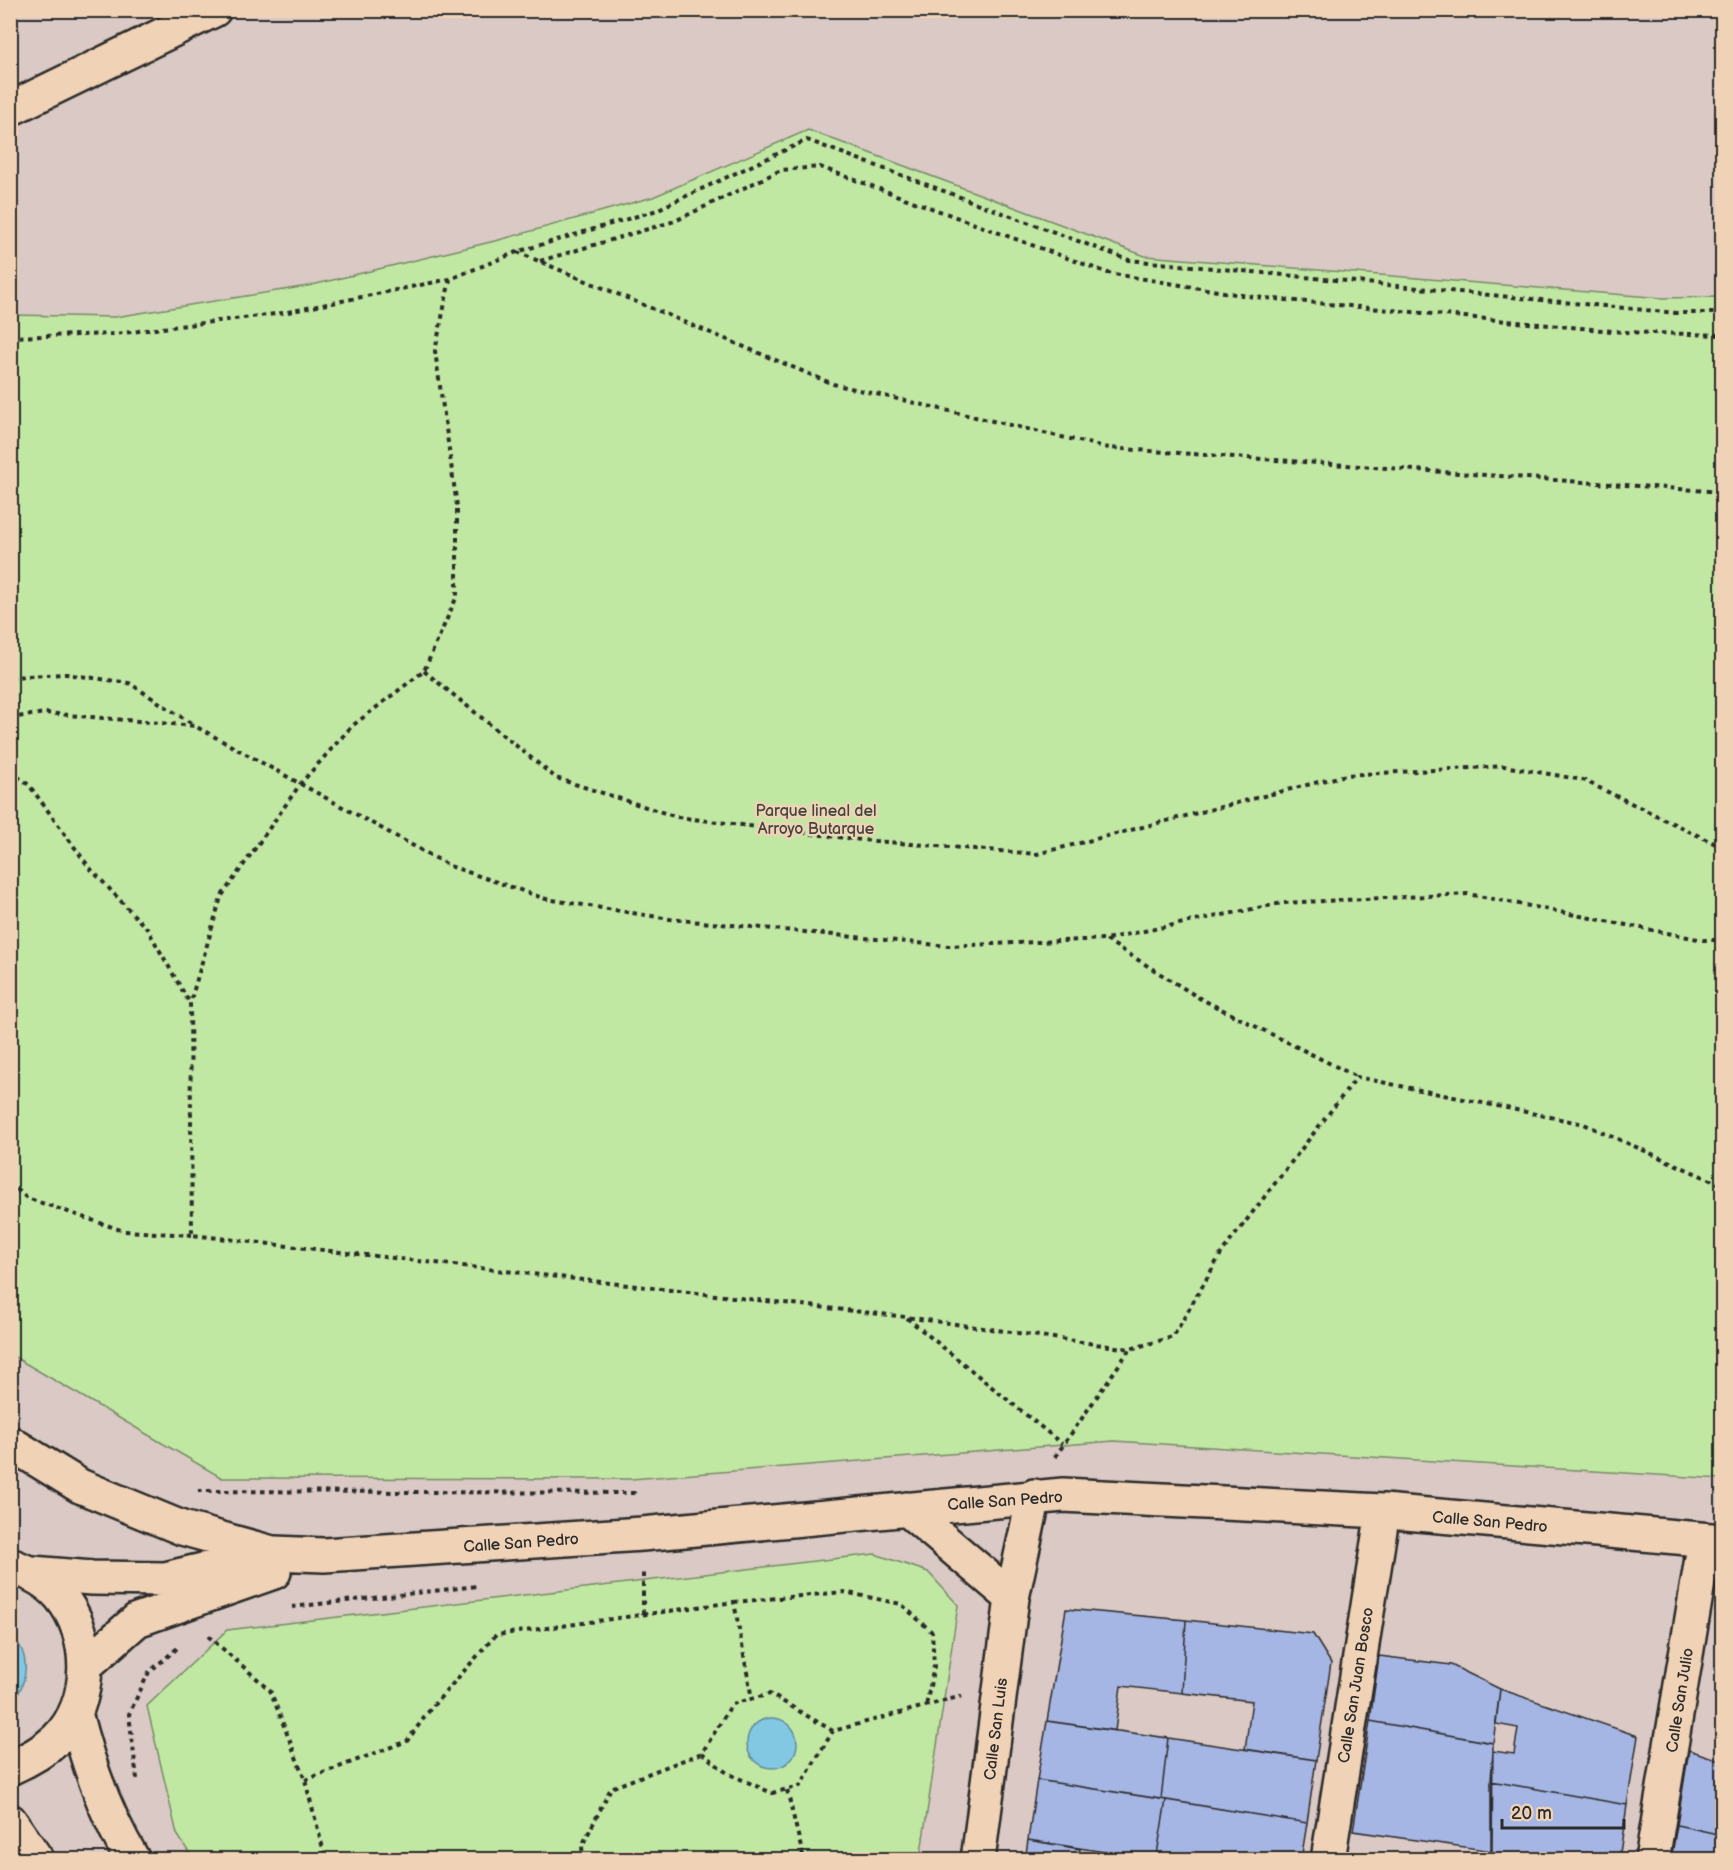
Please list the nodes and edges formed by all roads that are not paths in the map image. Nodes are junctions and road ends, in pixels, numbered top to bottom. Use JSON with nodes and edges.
{"nodes":[{"id":1,"x":214,"y":10,"type":"edge"},
{"id":2,"x":10,"y":109,"type":"edge"},
{"id":3,"x":10,"y":1443,"type":"edge"},
{"id":4,"x":1034,"y":1496,"type":"junction"},
{"id":5,"x":907,"y":1509,"type":"junction"},
{"id":6,"x":1383,"y":1511,"type":"junction"},
{"id":7,"x":1714,"y":1540,"type":"edge"},
{"id":8,"x":274,"y":1553,"type":"junction"},
{"id":9,"x":324,"y":1555,"type":"junction"},
{"id":10,"x":21,"y":1569,"type":"edge"},
{"id":11,"x":1012,"y":1598,"type":"junction"},
{"id":12,"x":86,"y":1665,"type":"junction"},
{"id":13,"x":75,"y":1713,"type":"junction"},
{"id":14,"x":10,"y":1768,"type":"edge"},
{"id":15,"x":10,"y":1821,"type":"edge"},
{"id":16,"x":37,"y":1860,"type":"edge"},
{"id":17,"x":133,"y":1860,"type":"edge"},
{"id":18,"x":978,"y":1860,"type":"edge"},
{"id":19,"x":1328,"y":1860,"type":"edge"},
{"id":20,"x":1652,"y":1860,"type":"edge"}],
"edges":[{"from":1,"to":2,"type":"main road"},
{"from":3,"to":8,"type":"main road"},
{"from":4,"to":5,"type":"main road","name":"Calle San Pedro"},
{"from":4,"to":6,"type":"main road","name":"Calle San Pedro"},
{"from":4,"to":11,"type":"main road","name":"Calle San Luis"},
{"from":5,"to":9,"type":"main road","name":"Calle San Pedro"},
{"from":5,"to":11,"type":"main road"},
{"from":6,"to":7,"type":"main road","name":"Calle San Pedro"},
{"from":6,"to":19,"type":"main road","name":"Calle San Juan Bosco"},
{"from":7,"to":20,"type":"main road","name":"Calle San Julio"},
{"from":8,"to":9,"type":"main road","name":"Calle San Pedro"},
{"from":8,"to":10,"type":"main road","name":"Calle San Pedro"},
{"from":9,"to":12,"type":"main road","name":"Calle San Pedro"},
{"from":10,"to":12,"type":"main road"},
{"from":11,"to":18,"type":"main road","name":"Calle San Luis"},
{"from":12,"to":13,"type":"main road"},
{"from":13,"to":14,"type":"main road"},
{"from":13,"to":17,"type":"main road"},
{"from":15,"to":16,"type":"main road"}]}
